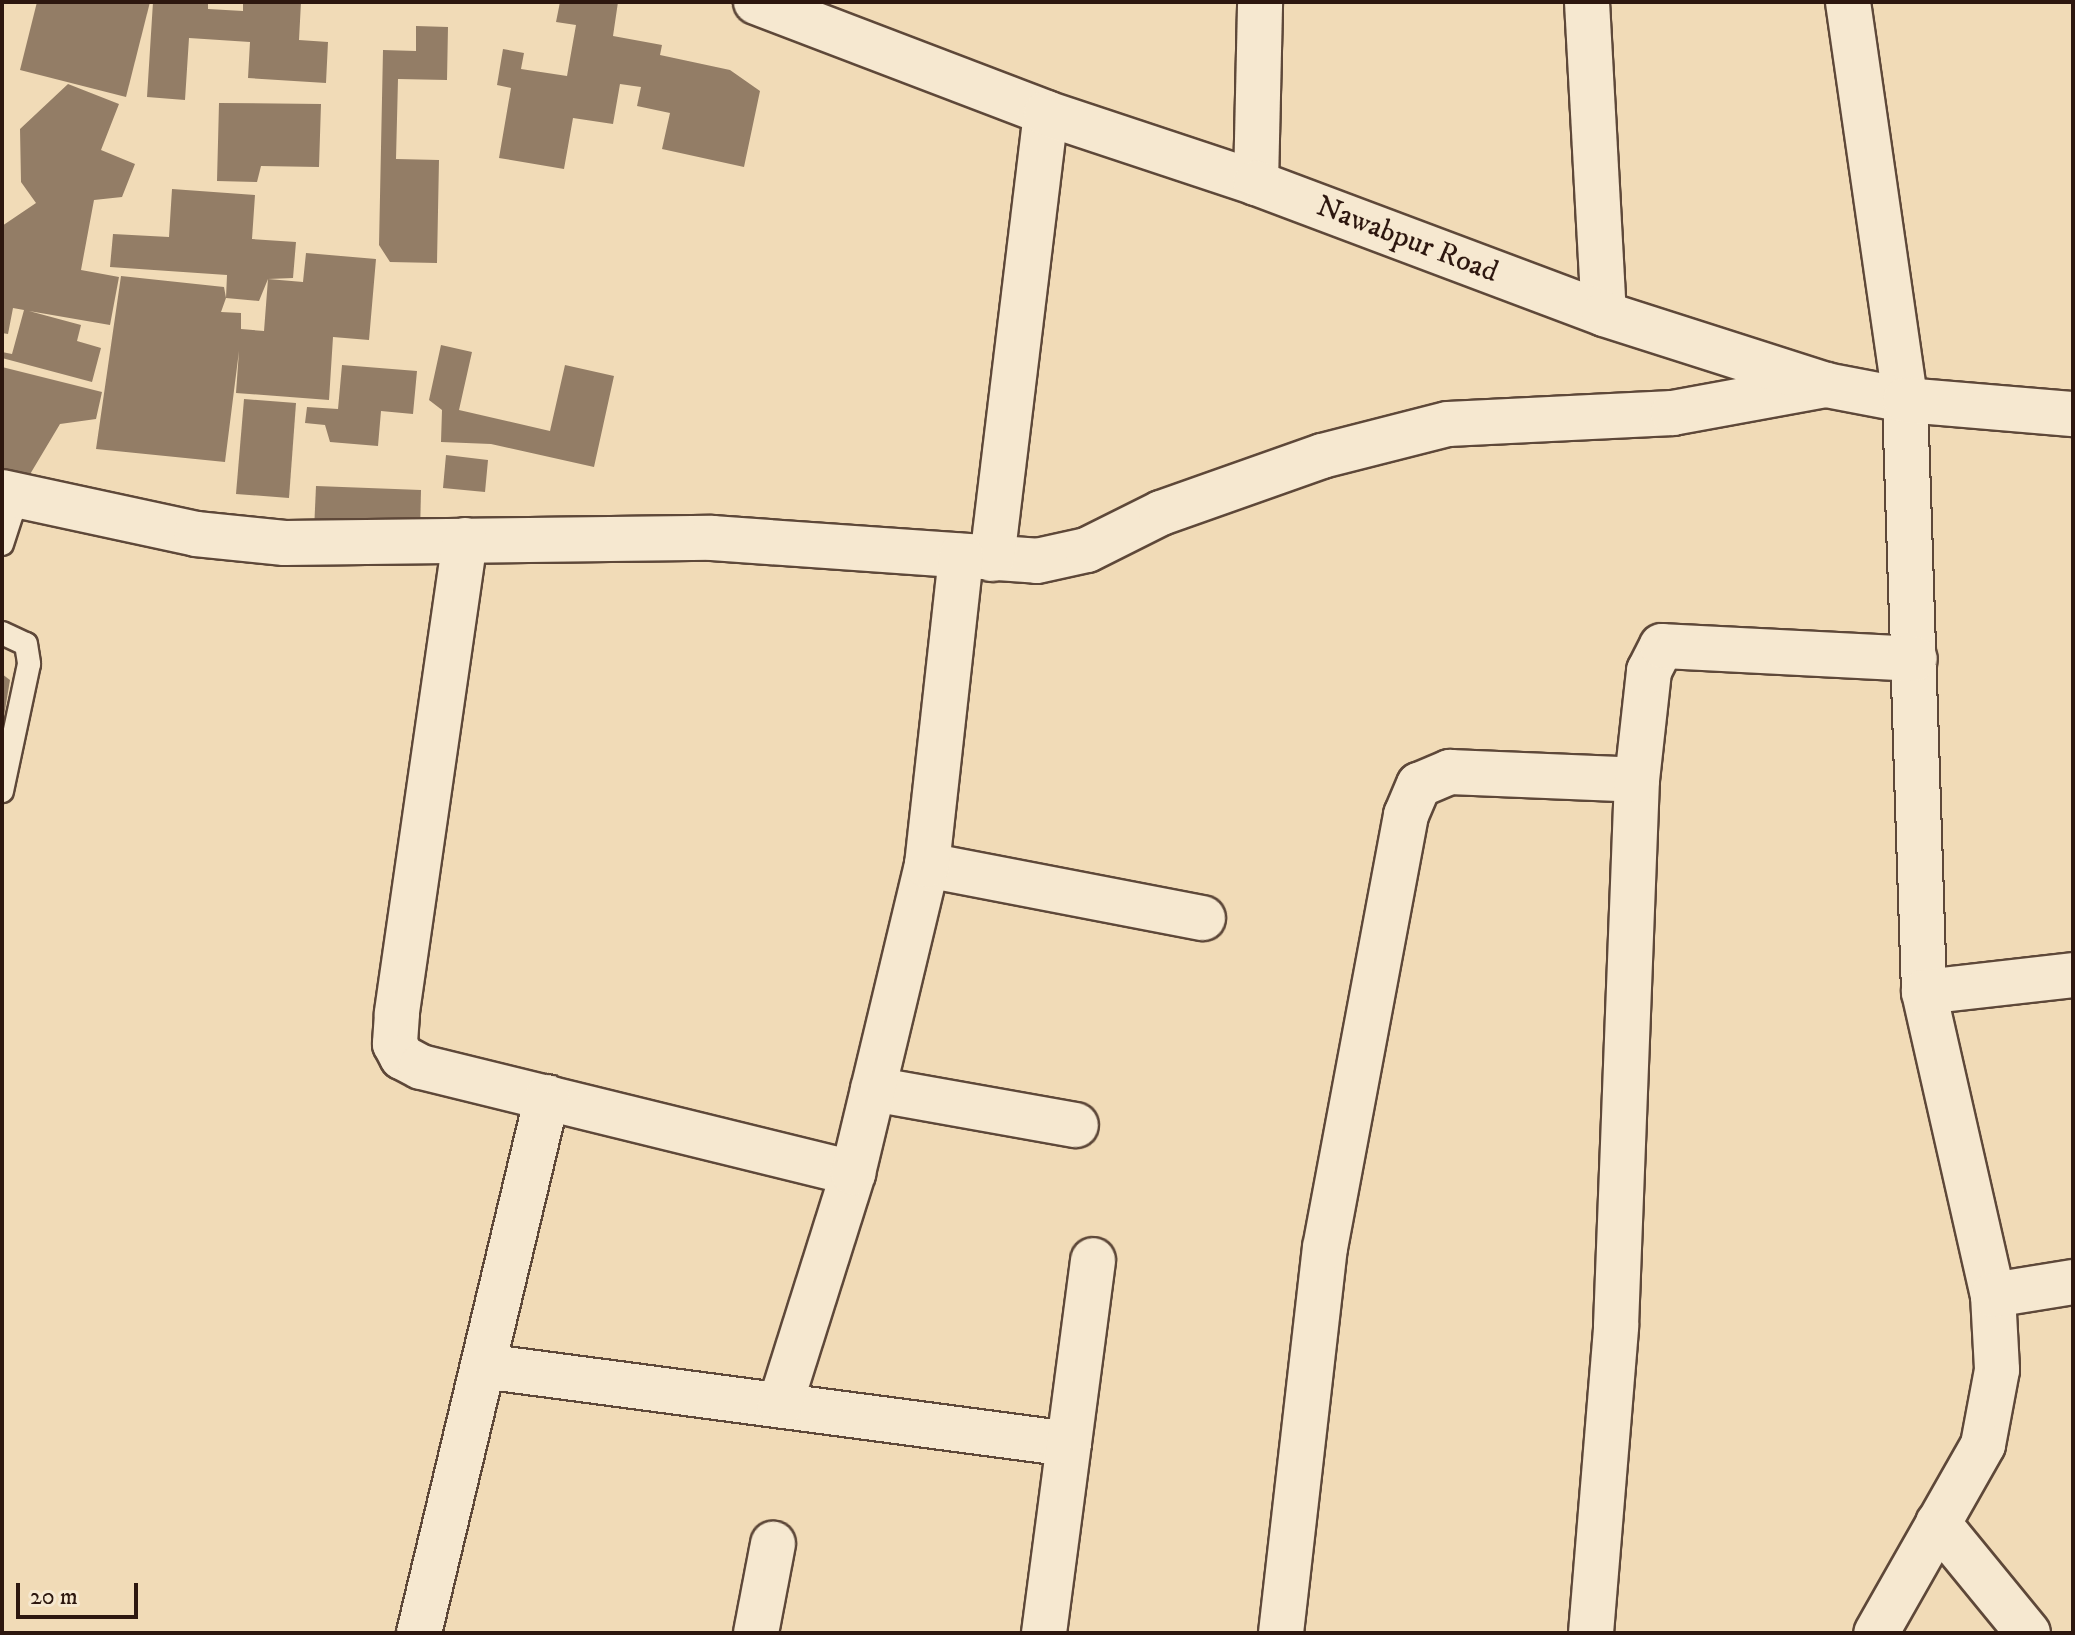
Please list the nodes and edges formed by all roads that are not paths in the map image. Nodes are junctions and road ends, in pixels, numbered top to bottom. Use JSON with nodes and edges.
{"nodes":[{"id":1,"x":1260,"y":2,"type":"edge"},
{"id":2,"x":1587,"y":2,"type":"edge"},
{"id":3,"x":1848,"y":2,"type":"edge"},
{"id":4,"x":763,"y":3,"type":"edge"},
{"id":5,"x":1046,"y":113,"type":"junction"},
{"id":6,"x":1256,"y":183,"type":"junction"},
{"id":7,"x":1604,"y":314,"type":"junction"},
{"id":8,"x":1826,"y":385,"type":"junction"},
{"id":9,"x":1905,"y":400,"type":"junction"},
{"id":10,"x":2073,"y":414,"type":"edge"},
{"id":11,"x":2,"y":492,"type":"edge"},
{"id":12,"x":465,"y":540,"type":"junction"},
{"id":13,"x":2,"y":544,"type":"edge"},
{"id":14,"x":976,"y":557,"type":"junction"},
{"id":15,"x":2,"y":633,"type":"edge"},
{"id":16,"x":1915,"y":659,"type":"junction"},
{"id":17,"x":1637,"y":780,"type":"junction"},
{"id":18,"x":2,"y":791,"type":"edge"},
{"id":19,"x":927,"y":865,"type":"junction"},
{"id":20,"x":1203,"y":918,"type":"dead end"},
{"id":21,"x":2073,"y":975,"type":"edge"},
{"id":22,"x":1924,"y":992,"type":"junction"},
{"id":23,"x":873,"y":1089,"type":"junction"},
{"id":24,"x":547,"y":1097,"type":"junction"},
{"id":25,"x":1076,"y":1125,"type":"dead end"},
{"id":26,"x":853,"y":1173,"type":"junction"},
{"id":27,"x":1093,"y":1260,"type":"dead end"},
{"id":28,"x":2073,"y":1282,"type":"edge"},
{"id":29,"x":1993,"y":1295,"type":"junction"},
{"id":30,"x":483,"y":1366,"type":"junction"},
{"id":31,"x":780,"y":1405,"type":"junction"},
{"id":32,"x":1069,"y":1444,"type":"junction"},
{"id":33,"x":1938,"y":1523,"type":"junction"},
{"id":34,"x":773,"y":1544,"type":"dead end"},
{"id":35,"x":419,"y":1633,"type":"edge"},
{"id":36,"x":756,"y":1633,"type":"edge"},
{"id":37,"x":1044,"y":1633,"type":"edge"},
{"id":38,"x":1281,"y":1633,"type":"edge"},
{"id":39,"x":1591,"y":1633,"type":"edge"},
{"id":40,"x":1876,"y":1633,"type":"edge"},
{"id":41,"x":2028,"y":1633,"type":"edge"}],
"edges":[{"from":1,"to":6,"type":"street"},
{"from":2,"to":7,"type":"street"},
{"from":3,"to":9,"type":"street"},
{"from":4,"to":5,"type":"street","name":"Nawabpur Road"},
{"from":5,"to":6,"type":"street","name":"Nawabpur Road"},
{"from":5,"to":14,"type":"street"},
{"from":6,"to":7,"type":"street","name":"Nawabpur Road"},
{"from":7,"to":8,"type":"street","name":"Nawabpur Road"},
{"from":8,"to":9,"type":"street","name":"Nawabpur Road"},
{"from":8,"to":14,"type":"street"},
{"from":9,"to":10,"type":"street","name":"Nawabpur Road"},
{"from":9,"to":16,"type":"street"},
{"from":11,"to":12,"type":"street"},
{"from":11,"to":13,"type":"lane"},
{"from":12,"to":14,"type":"street"},
{"from":12,"to":24,"type":"street"},
{"from":14,"to":19,"type":"street"},
{"from":15,"to":18,"type":"lane"},
{"from":16,"to":17,"type":"street"},
{"from":16,"to":22,"type":"street"},
{"from":17,"to":38,"type":"street"},
{"from":17,"to":39,"type":"street"},
{"from":19,"to":20,"type":"street"},
{"from":19,"to":23,"type":"street"},
{"from":21,"to":22,"type":"street"},
{"from":22,"to":29,"type":"street"},
{"from":23,"to":25,"type":"street"},
{"from":23,"to":26,"type":"street"},
{"from":24,"to":26,"type":"street"},
{"from":24,"to":30,"type":"street"},
{"from":26,"to":31,"type":"street"},
{"from":27,"to":32,"type":"street"},
{"from":28,"to":29,"type":"street"},
{"from":29,"to":33,"type":"street"},
{"from":30,"to":31,"type":"street"},
{"from":30,"to":35,"type":"street"},
{"from":31,"to":32,"type":"street"},
{"from":32,"to":37,"type":"street"},
{"from":33,"to":40,"type":"street"},
{"from":33,"to":41,"type":"street"},
{"from":34,"to":36,"type":"street"}]}
